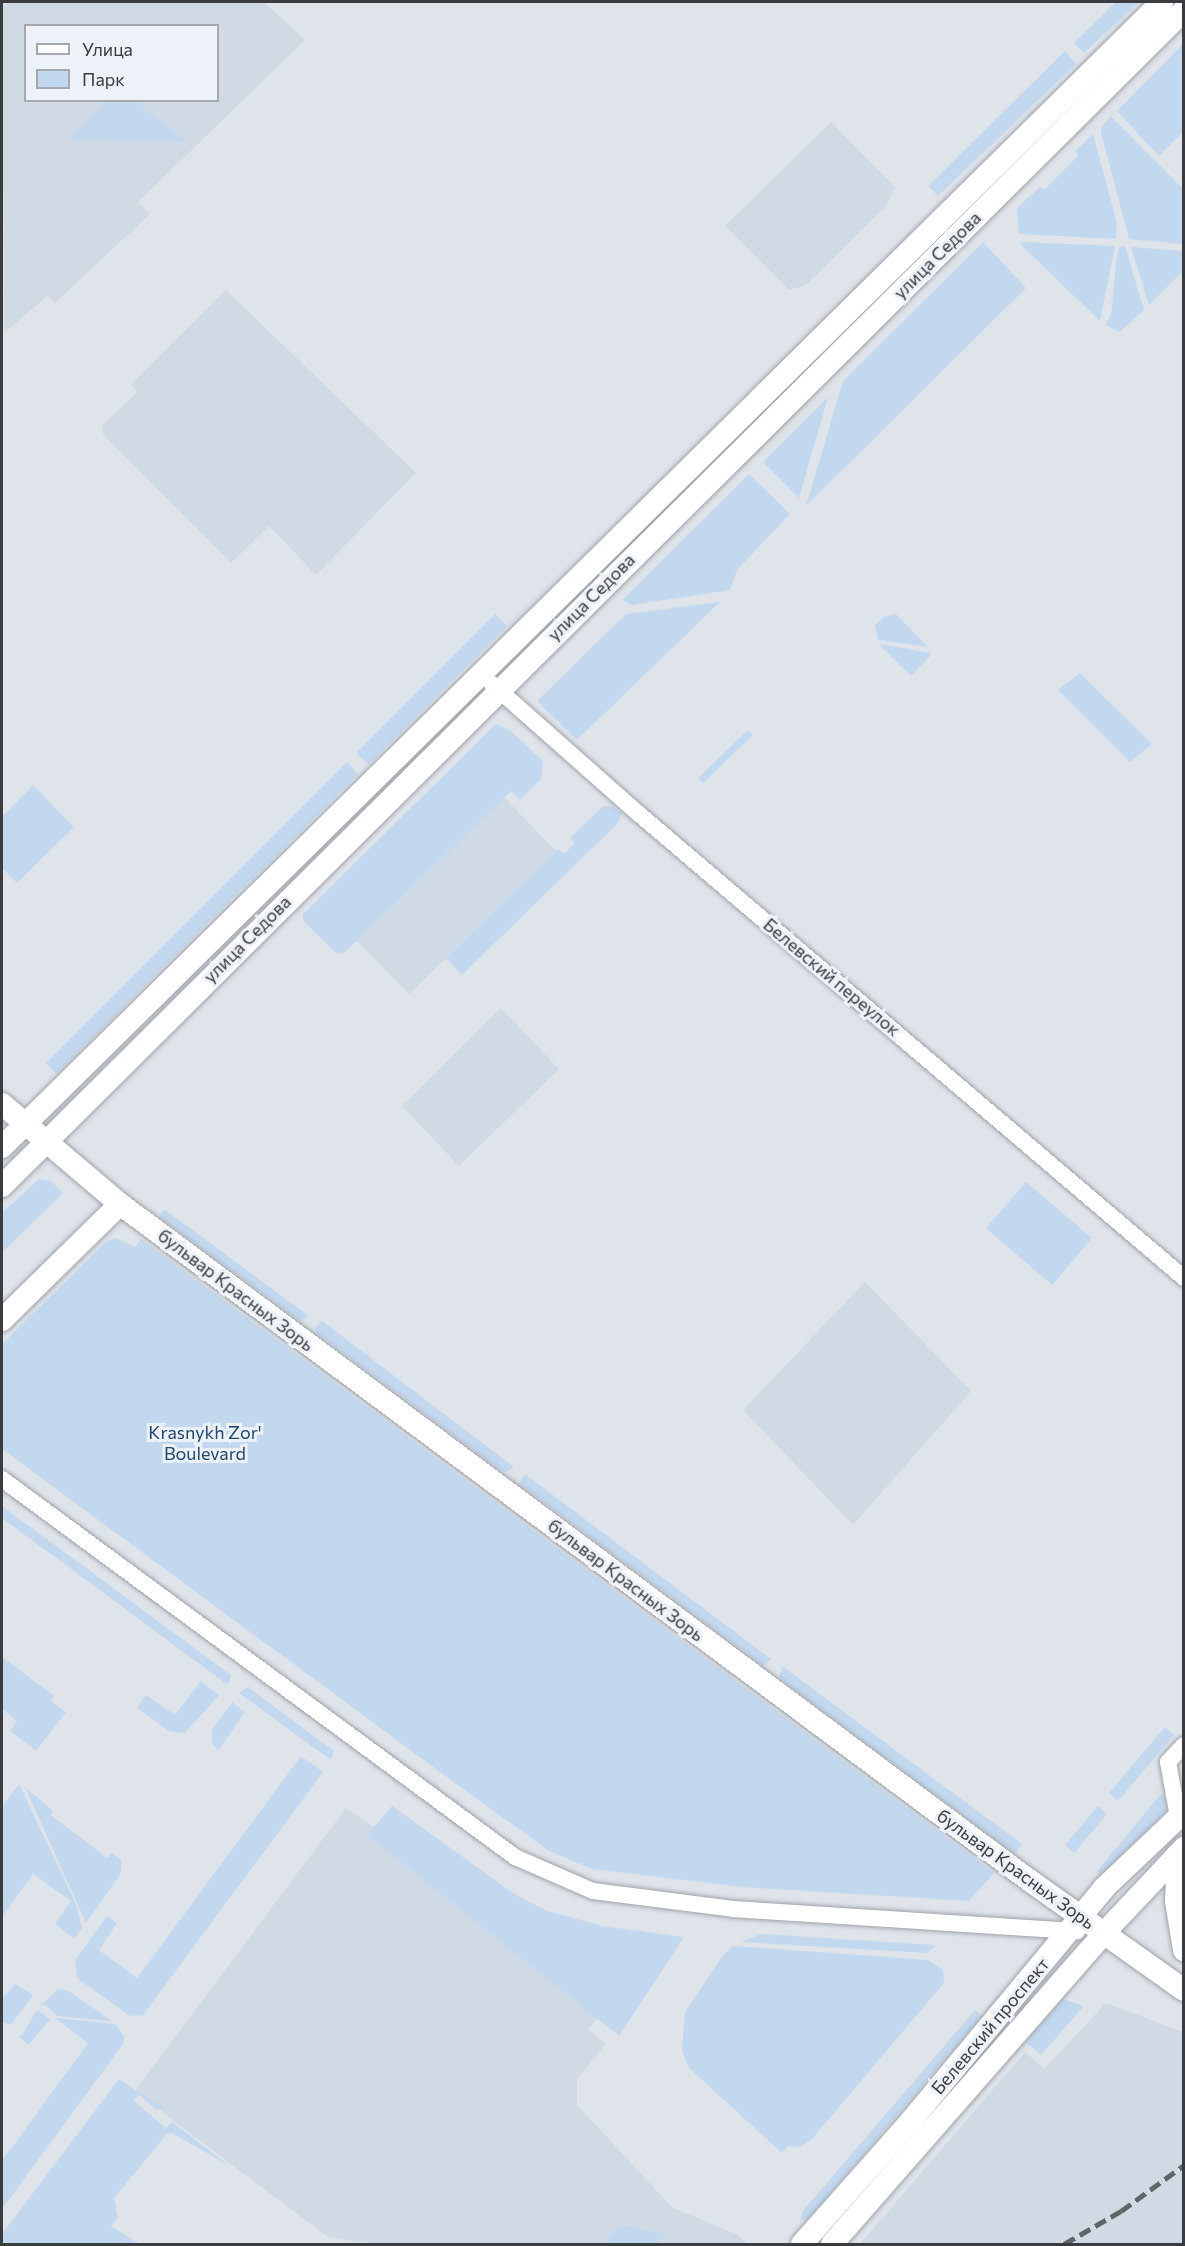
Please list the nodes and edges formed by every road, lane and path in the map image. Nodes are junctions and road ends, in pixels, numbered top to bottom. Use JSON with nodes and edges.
{"nodes":[{"id":1,"x":1162,"y":2,"type":"edge"},
{"id":2,"x":1184,"y":10,"type":"edge"},
{"id":3,"x":490,"y":682,"type":"junction"},
{"id":4,"x":2,"y":1104,"type":"edge"},
{"id":5,"x":25,"y":1124,"type":"junction"},
{"id":6,"x":46,"y":1142,"type":"junction"},
{"id":7,"x":2,"y":1147,"type":"edge"},
{"id":8,"x":2,"y":1186,"type":"edge"},
{"id":9,"x":120,"y":1204,"type":"junction"},
{"id":10,"x":1184,"y":1278,"type":"edge"},
{"id":11,"x":2,"y":1320,"type":"edge"},
{"id":12,"x":2,"y":1479,"type":"edge"},
{"id":13,"x":1184,"y":1745,"type":"edge"},
{"id":14,"x":1181,"y":1815,"type":"edge"},
{"id":15,"x":1181,"y":1851,"type":"edge"},
{"id":16,"x":1075,"y":1923,"type":"junction"},
{"id":17,"x":1104,"y":1933,"type":"junction"},
{"id":18,"x":1184,"y":1950,"type":"edge"},
{"id":19,"x":1184,"y":1990,"type":"edge"},
{"id":20,"x":802,"y":2244,"type":"edge"},
{"id":21,"x":832,"y":2244,"type":"edge"}],
"edges":[{"from":1,"to":3,"type":"main road","name":"улица Седова"},
{"from":2,"to":3,"type":"main road","name":"улица Седова"},
{"from":3,"to":5,"type":"main road","name":"улица Седова"},
{"from":3,"to":6,"type":"main road","name":"улица Седова"},
{"from":3,"to":10,"type":"street","name":"Белевский переулок"},
{"from":4,"to":5,"type":"main road","name":"бульвар Красных Зорь"},
{"from":5,"to":6,"type":"main road","name":"бульвар Красных Зорь"},
{"from":5,"to":7,"type":"main road","name":"улица Седова"},
{"from":6,"to":8,"type":"main road","name":"улица Седова"},
{"from":6,"to":9,"type":"main road","name":"бульвар Красных Зорь"},
{"from":9,"to":11,"type":"main road"},
{"from":9,"to":16,"type":"main road","name":"бульвар Красных Зорь"},
{"from":12,"to":16,"type":"street","name":"бульвар Красных Зорь"},
{"from":13,"to":14,"type":"street"},
{"from":14,"to":16,"type":"main road","name":"Белевский проспект"},
{"from":15,"to":17,"type":"main road","name":"Белевский проспект"},
{"from":15,"to":18,"type":"main road"},
{"from":16,"to":17,"type":"main road","name":"бульвар Красных Зорь"},
{"from":16,"to":20,"type":"main road","name":"Белевский проспект"},
{"from":17,"to":19,"type":"main road","name":"бульвар Красных Зорь"},
{"from":17,"to":21,"type":"main road","name":"Белевский проспект"}]}
